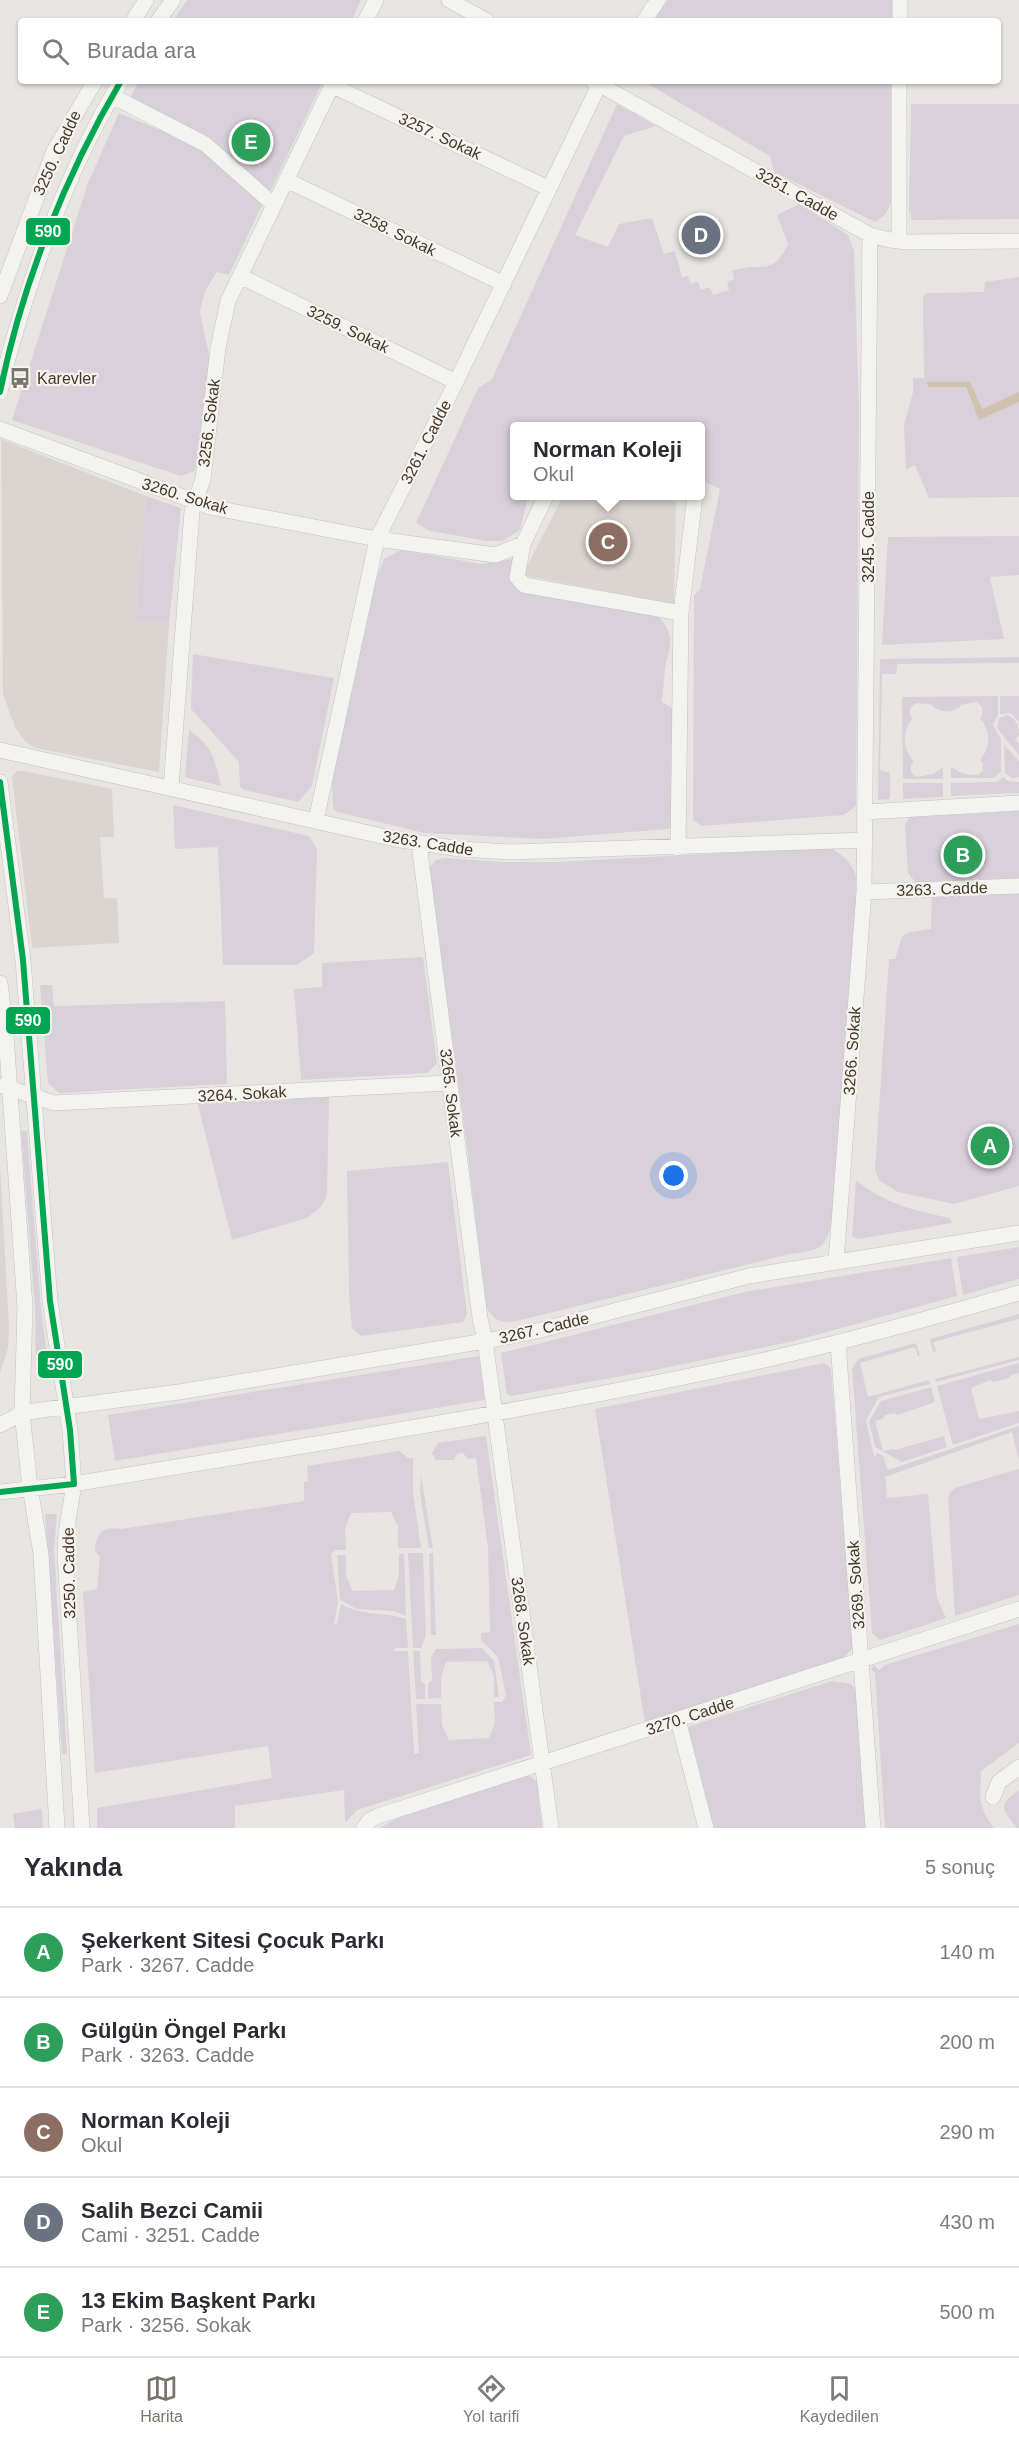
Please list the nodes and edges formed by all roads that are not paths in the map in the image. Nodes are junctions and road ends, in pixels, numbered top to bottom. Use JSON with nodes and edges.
{"nodes":[{"id":1,"x":146,"y":0,"type":"edge"},
{"id":2,"x":172,"y":0,"type":"edge"},
{"id":3,"x":376,"y":0,"type":"edge"},
{"id":4,"x":449,"y":0,"type":"edge"},
{"id":5,"x":658,"y":0,"type":"edge"},
{"id":6,"x":900,"y":0,"type":"edge"},
{"id":7,"x":135,"y":18,"type":"edge"},
{"id":8,"x":160,"y":18,"type":"edge"},
{"id":9,"x":367,"y":18,"type":"edge"},
{"id":10,"x":482,"y":18,"type":"edge"},
{"id":11,"x":646,"y":18,"type":"edge"},
{"id":12,"x":900,"y":18,"type":"edge"},
{"id":13,"x":93,"y":84,"type":"edge"},
{"id":14,"x":119,"y":84,"type":"edge"},
{"id":15,"x":332,"y":84,"type":"edge"},
{"id":16,"x":334,"y":84,"type":"edge"},
{"id":17,"x":597,"y":84,"type":"edge"},
{"id":18,"x":602,"y":84,"type":"edge"},
{"id":19,"x":899,"y":84,"type":"edge"},
{"id":20,"x":112,"y":96,"type":"junction"},
{"id":21,"x":286,"y":180,"type":"junction"},
{"id":22,"x":548,"y":188,"type":"junction"},
{"id":23,"x":274,"y":205,"type":"junction"},
{"id":24,"x":870,"y":235,"type":"junction"},
{"id":25,"x":899,"y":241,"type":"junction"},
{"id":26,"x":1019,"y":241,"type":"edge"},
{"id":27,"x":240,"y":276,"type":"junction"},
{"id":28,"x":504,"y":284,"type":"junction"},
{"id":29,"x":0,"y":296,"type":"edge"},
{"id":30,"x":456,"y":382,"type":"junction"},
{"id":31,"x":0,"y":392,"type":"edge"},
{"id":32,"x":0,"y":429,"type":"edge"},
{"id":33,"x":544,"y":500,"type":"edge"},
{"id":34,"x":694,"y":500,"type":"edge"},
{"id":35,"x":195,"y":501,"type":"junction"},
{"id":36,"x":377,"y":539,"type":"junction"},
{"id":37,"x":523,"y":544,"type":"junction"},
{"id":38,"x":681,"y":613,"type":"junction"},
{"id":39,"x":0,"y":750,"type":"edge"},
{"id":40,"x":0,"y":782,"type":"edge"},
{"id":41,"x":171,"y":788,"type":"junction"},
{"id":42,"x":1019,"y":803,"type":"edge"},
{"id":43,"x":865,"y":812,"type":"junction"},
{"id":44,"x":316,"y":820,"type":"junction"},
{"id":45,"x":865,"y":840,"type":"junction"},
{"id":46,"x":419,"y":844,"type":"junction"},
{"id":47,"x":678,"y":848,"type":"junction"},
{"id":48,"x":1019,"y":886,"type":"edge"},
{"id":49,"x":864,"y":892,"type":"junction"},
{"id":50,"x":0,"y":983,"type":"edge"},
{"id":51,"x":449,"y":1083,"type":"junction"},
{"id":52,"x":5,"y":1086,"type":"edge"},
{"id":53,"x":35,"y":1096,"type":"junction"},
{"id":54,"x":1019,"y":1233,"type":"edge"},
{"id":55,"x":836,"y":1262,"type":"junction"},
{"id":56,"x":1019,"y":1293,"type":"edge"},
{"id":57,"x":485,"y":1341,"type":"junction"},
{"id":58,"x":838,"y":1342,"type":"junction"},
{"id":59,"x":66,"y":1406,"type":"junction"},
{"id":60,"x":22,"y":1413,"type":"junction"},
{"id":61,"x":494,"y":1413,"type":"junction"},
{"id":62,"x":0,"y":1425,"type":"edge"},
{"id":63,"x":74,"y":1484,"type":"junction"},
{"id":64,"x":30,"y":1487,"type":"junction"},
{"id":65,"x":0,"y":1492,"type":"edge"},
{"id":66,"x":1019,"y":1609,"type":"edge"},
{"id":67,"x":861,"y":1660,"type":"junction"},
{"id":68,"x":678,"y":1720,"type":"junction"},
{"id":69,"x":542,"y":1764,"type":"junction"},
{"id":70,"x":1019,"y":1767,"type":"edge"},
{"id":71,"x":993,"y":1797,"type":"dead end"},
{"id":72,"x":57,"y":1828,"type":"edge"},
{"id":73,"x":82,"y":1828,"type":"edge"},
{"id":74,"x":364,"y":1828,"type":"edge"},
{"id":75,"x":551,"y":1828,"type":"edge"},
{"id":76,"x":706,"y":1828,"type":"edge"},
{"id":77,"x":873,"y":1828,"type":"edge"}],
"edges":[{"from":1,"to":7,"type":"street"},
{"from":2,"to":8,"type":"street"},
{"from":3,"to":9,"type":"street"},
{"from":4,"to":10,"type":"street"},
{"from":5,"to":11,"type":"street"},
{"from":6,"to":12,"type":"street"},
{"from":13,"to":29,"type":"street","name":"3250. Cadde"},
{"from":14,"to":20,"type":"street","name":"3250. Cadde"},
{"from":15,"to":21,"type":"street","name":"3256. Sokak"},
{"from":16,"to":22,"type":"street","name":"3257. Sokak"},
{"from":17,"to":22,"type":"street","name":"3261. Cadde"},
{"from":18,"to":24,"type":"street","name":"3251. Cadde"},
{"from":19,"to":25,"type":"street"},
{"from":20,"to":23,"type":"street"},
{"from":20,"to":31,"type":"street","name":"3250. Cadde"},
{"from":21,"to":23,"type":"street","name":"3256. Sokak"},
{"from":21,"to":28,"type":"street","name":"3258. Sokak"},
{"from":22,"to":28,"type":"street","name":"3261. Cadde"},
{"from":23,"to":27,"type":"street","name":"3256. Sokak"},
{"from":24,"to":25,"type":"street","name":"3251. Cadde"},
{"from":24,"to":43,"type":"street","name":"3245. Cadde"},
{"from":25,"to":26,"type":"street","name":"3251. Cadde"},
{"from":27,"to":30,"type":"street","name":"3259. Sokak"},
{"from":27,"to":35,"type":"street","name":"3256. Sokak"},
{"from":28,"to":30,"type":"street","name":"3261. Cadde"},
{"from":30,"to":36,"type":"street","name":"3261. Cadde"},
{"from":32,"to":35,"type":"street","name":"3260. Sokak"},
{"from":33,"to":37,"type":"street"},
{"from":34,"to":38,"type":"street"},
{"from":35,"to":36,"type":"street","name":"3260. Sokak"},
{"from":35,"to":41,"type":"street","name":"3256. Sokak"},
{"from":36,"to":37,"type":"street","name":"3260. Sokak"},
{"from":36,"to":44,"type":"street","name":"3261. Cadde"},
{"from":37,"to":38,"type":"street"},
{"from":38,"to":47,"type":"street"},
{"from":39,"to":41,"type":"street","name":"3263. Cadde"},
{"from":40,"to":53,"type":"street","name":"3250. Cadde"},
{"from":41,"to":44,"type":"street","name":"3263. Cadde"},
{"from":42,"to":43,"type":"street"},
{"from":43,"to":45,"type":"street","name":"3245. Cadde"},
{"from":44,"to":46,"type":"street","name":"3263. Cadde"},
{"from":45,"to":47,"type":"street","name":"3263. Cadde"},
{"from":45,"to":49,"type":"street","name":"3266. Sokak"},
{"from":46,"to":47,"type":"street","name":"3263. Cadde"},
{"from":46,"to":51,"type":"street","name":"3265. Sokak"},
{"from":48,"to":49,"type":"street","name":"3263. Cadde"},
{"from":49,"to":55,"type":"street","name":"3266. Sokak"},
{"from":50,"to":52,"type":"street","name":"3250. Cadde"},
{"from":51,"to":53,"type":"street","name":"3264. Sokak"},
{"from":51,"to":57,"type":"street","name":"3265. Sokak"},
{"from":52,"to":53,"type":"street","name":"3264. Sokak"},
{"from":52,"to":60,"type":"street","name":"3250. Cadde"},
{"from":53,"to":59,"type":"street","name":"3250. Cadde"},
{"from":54,"to":55,"type":"street","name":"3267. Cadde"},
{"from":55,"to":57,"type":"street","name":"3267. Cadde"},
{"from":56,"to":58,"type":"street"},
{"from":57,"to":59,"type":"street","name":"3267. Cadde"},
{"from":57,"to":61,"type":"street","name":"3265. Sokak"},
{"from":58,"to":61,"type":"street"},
{"from":58,"to":67,"type":"street","name":"3269. Sokak"},
{"from":59,"to":60,"type":"street","name":"3267. Cadde"},
{"from":59,"to":63,"type":"street","name":"3250. Cadde"},
{"from":60,"to":62,"type":"street","name":"3267. Cadde"},
{"from":60,"to":64,"type":"street","name":"3250. Cadde"},
{"from":61,"to":63,"type":"street"},
{"from":61,"to":69,"type":"street","name":"3268. Sokak"},
{"from":63,"to":64,"type":"street"},
{"from":63,"to":73,"type":"street","name":"3250. Cadde"},
{"from":64,"to":65,"type":"street"},
{"from":64,"to":72,"type":"street","name":"3250. Cadde"},
{"from":66,"to":67,"type":"street","name":"3270. Cadde"},
{"from":67,"to":68,"type":"street","name":"3270. Cadde"},
{"from":67,"to":77,"type":"street","name":"3269. Sokak"},
{"from":68,"to":69,"type":"street","name":"3270. Cadde"},
{"from":68,"to":76,"type":"street"},
{"from":69,"to":74,"type":"street","name":"3270. Cadde"},
{"from":69,"to":75,"type":"street","name":"3268. Sokak"},
{"from":70,"to":71,"type":"street"}]}
